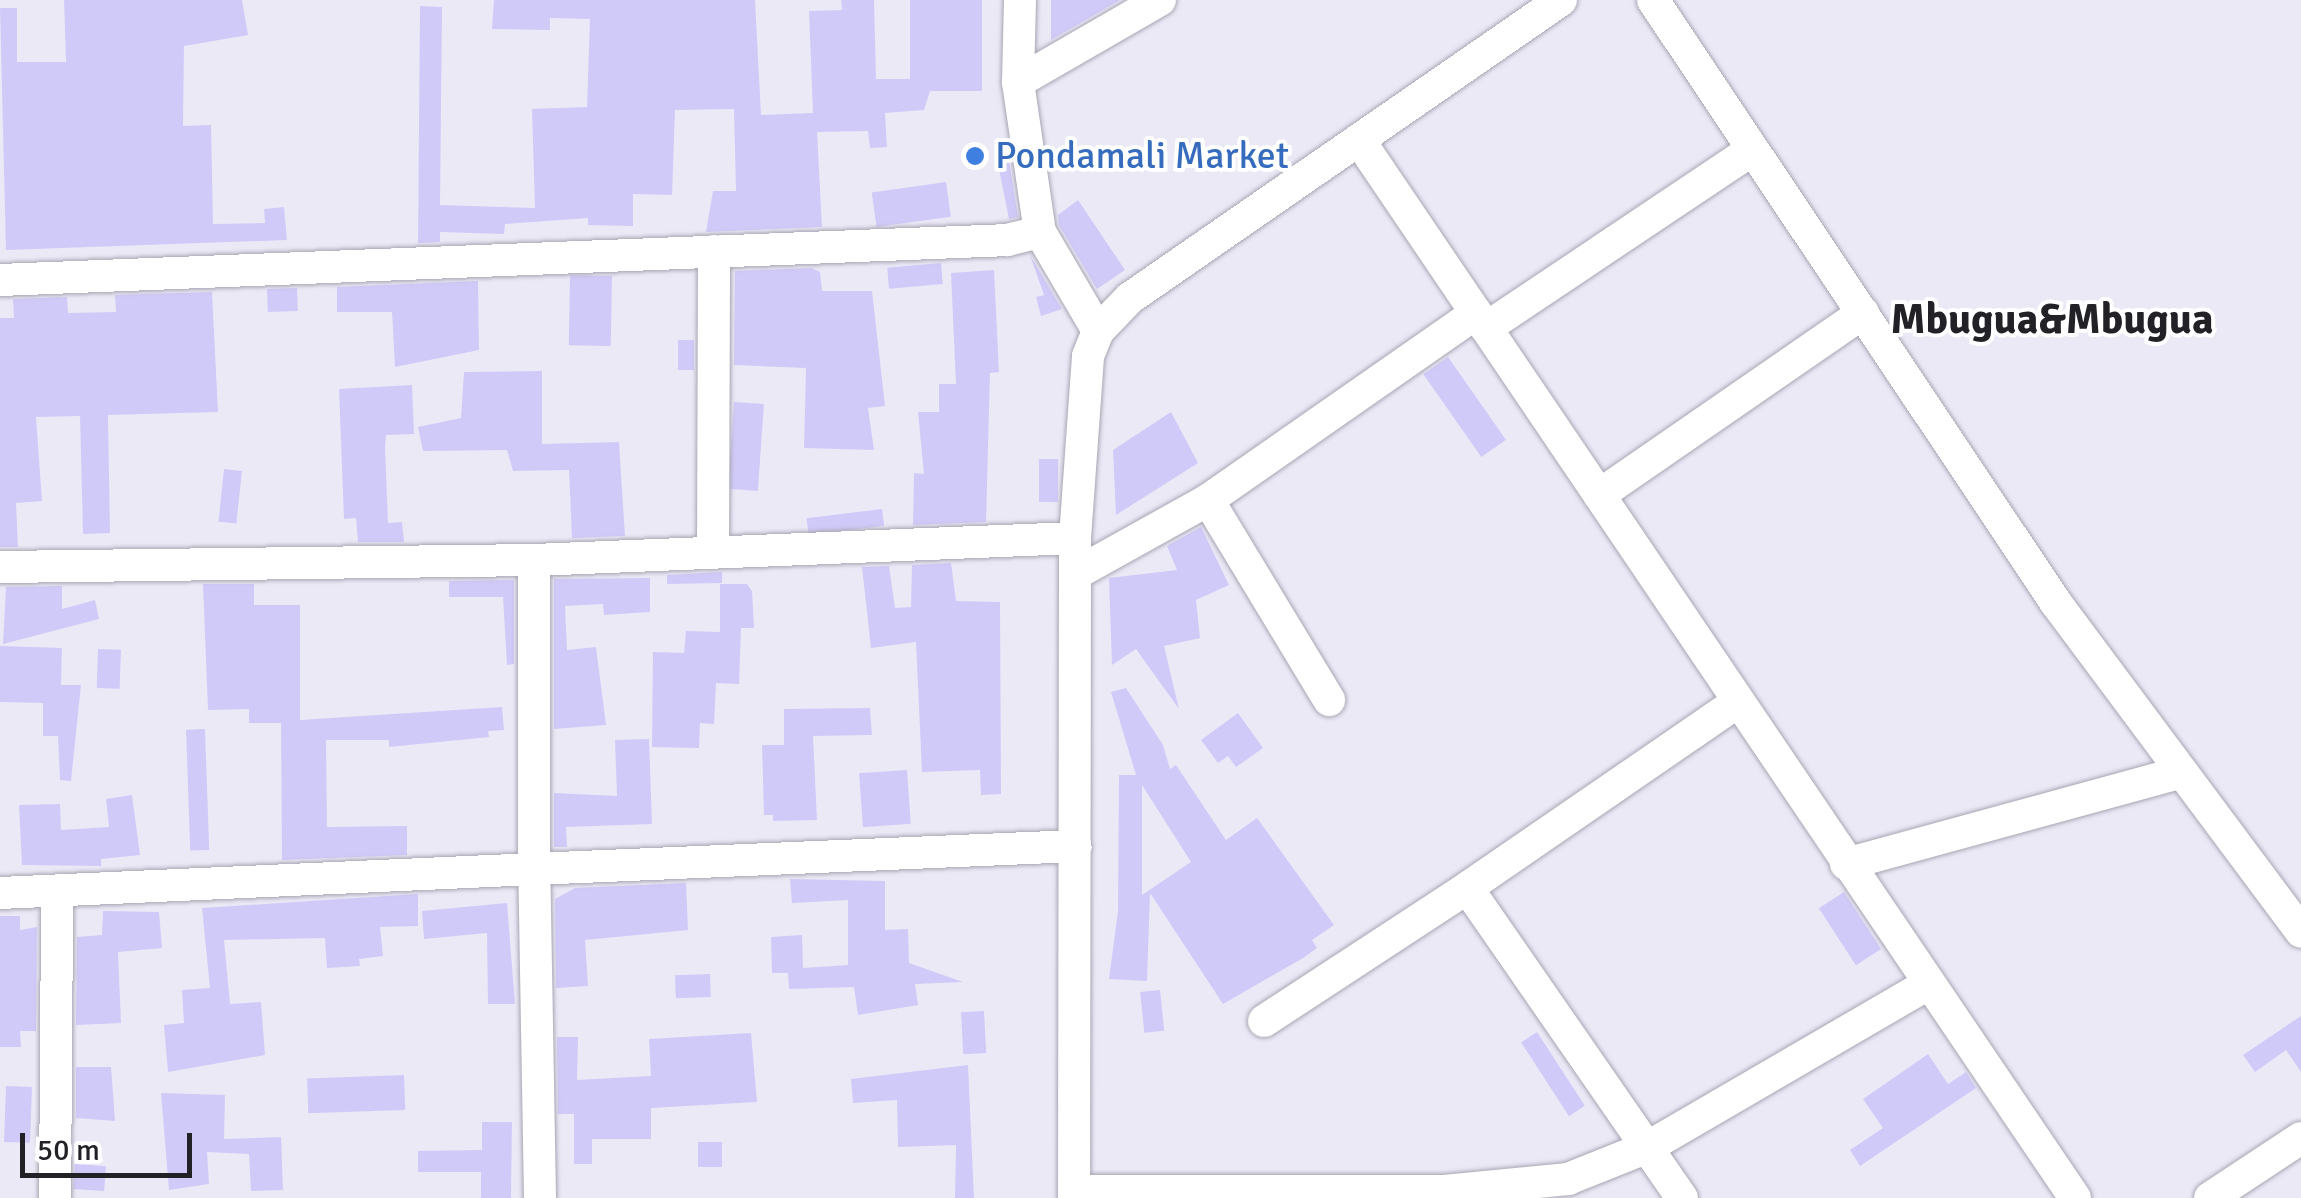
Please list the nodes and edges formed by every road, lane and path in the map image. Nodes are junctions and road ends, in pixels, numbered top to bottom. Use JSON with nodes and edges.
{"nodes":[{"id":1,"x":1020,"y":0,"type":"edge"},
{"id":2,"x":1160,"y":0,"type":"edge"},
{"id":3,"x":1561,"y":0,"type":"edge"},
{"id":4,"x":1654,"y":0,"type":"edge"},
{"id":5,"x":1018,"y":82,"type":"junction"},
{"id":6,"x":1361,"y":143,"type":"junction"},
{"id":7,"x":1750,"y":151,"type":"junction"},
{"id":8,"x":1040,"y":232,"type":"junction"},
{"id":9,"x":714,"y":251,"type":"junction"},
{"id":10,"x":0,"y":280,"type":"edge"},
{"id":11,"x":1863,"y":314,"type":"junction"},
{"id":12,"x":1481,"y":320,"type":"junction"},
{"id":13,"x":1098,"y":331,"type":"junction"},
{"id":14,"x":1599,"y":494,"type":"junction"},
{"id":15,"x":1208,"y":500,"type":"junction"},
{"id":16,"x":1075,"y":538,"type":"junction"},
{"id":17,"x":713,"y":553,"type":"junction"},
{"id":18,"x":534,"y":560,"type":"junction"},
{"id":19,"x":0,"y":566,"type":"edge"},
{"id":20,"x":1077,"y":573,"type":"junction"},
{"id":21,"x":1329,"y":700,"type":"dead end"},
{"id":22,"x":1736,"y":703,"type":"junction"},
{"id":23,"x":2182,"y":772,"type":"junction"},
{"id":24,"x":1076,"y":846,"type":"junction"},
{"id":25,"x":1846,"y":864,"type":"junction"},
{"id":26,"x":534,"y":869,"type":"junction"},
{"id":27,"x":1468,"y":888,"type":"junction"},
{"id":28,"x":57,"y":891,"type":"junction"},
{"id":29,"x":0,"y":893,"type":"edge"},
{"id":30,"x":2301,"y":932,"type":"edge"},
{"id":31,"x":1928,"y":984,"type":"junction"},
{"id":32,"x":1264,"y":1021,"type":"dead end"},
{"id":33,"x":2301,"y":1138,"type":"edge"},
{"id":34,"x":1648,"y":1148,"type":"junction"},
{"id":35,"x":1074,"y":1194,"type":"edge"},
{"id":36,"x":55,"y":1198,"type":"edge"},
{"id":37,"x":540,"y":1198,"type":"edge"},
{"id":38,"x":1682,"y":1198,"type":"edge"},
{"id":39,"x":2074,"y":1198,"type":"edge"},
{"id":40,"x":2210,"y":1198,"type":"edge"}],
"edges":[{"from":1,"to":5,"type":"street"},
{"from":2,"to":5,"type":"street"},
{"from":3,"to":6,"type":"street"},
{"from":4,"to":7,"type":"street"},
{"from":5,"to":8,"type":"street"},
{"from":6,"to":12,"type":"street"},
{"from":6,"to":13,"type":"street"},
{"from":7,"to":11,"type":"street"},
{"from":7,"to":12,"type":"street"},
{"from":8,"to":9,"type":"street"},
{"from":8,"to":13,"type":"street"},
{"from":9,"to":10,"type":"street"},
{"from":9,"to":17,"type":"street"},
{"from":11,"to":14,"type":"street"},
{"from":11,"to":23,"type":"street"},
{"from":12,"to":14,"type":"street"},
{"from":12,"to":15,"type":"street"},
{"from":13,"to":16,"type":"street"},
{"from":14,"to":22,"type":"street"},
{"from":15,"to":20,"type":"street"},
{"from":15,"to":21,"type":"street"},
{"from":16,"to":17,"type":"street"},
{"from":16,"to":20,"type":"street"},
{"from":17,"to":18,"type":"street"},
{"from":18,"to":19,"type":"street"},
{"from":18,"to":26,"type":"street"},
{"from":20,"to":24,"type":"street"},
{"from":22,"to":25,"type":"street"},
{"from":22,"to":27,"type":"street"},
{"from":23,"to":25,"type":"street"},
{"from":23,"to":30,"type":"street"},
{"from":24,"to":26,"type":"street"},
{"from":24,"to":35,"type":"street"},
{"from":25,"to":31,"type":"street"},
{"from":26,"to":28,"type":"street"},
{"from":26,"to":37,"type":"street"},
{"from":27,"to":32,"type":"street"},
{"from":27,"to":34,"type":"street"},
{"from":28,"to":29,"type":"street"},
{"from":28,"to":36,"type":"street"},
{"from":31,"to":34,"type":"street"},
{"from":31,"to":39,"type":"street"},
{"from":33,"to":40,"type":"street"},
{"from":34,"to":35,"type":"street"},
{"from":34,"to":38,"type":"street"}]}
